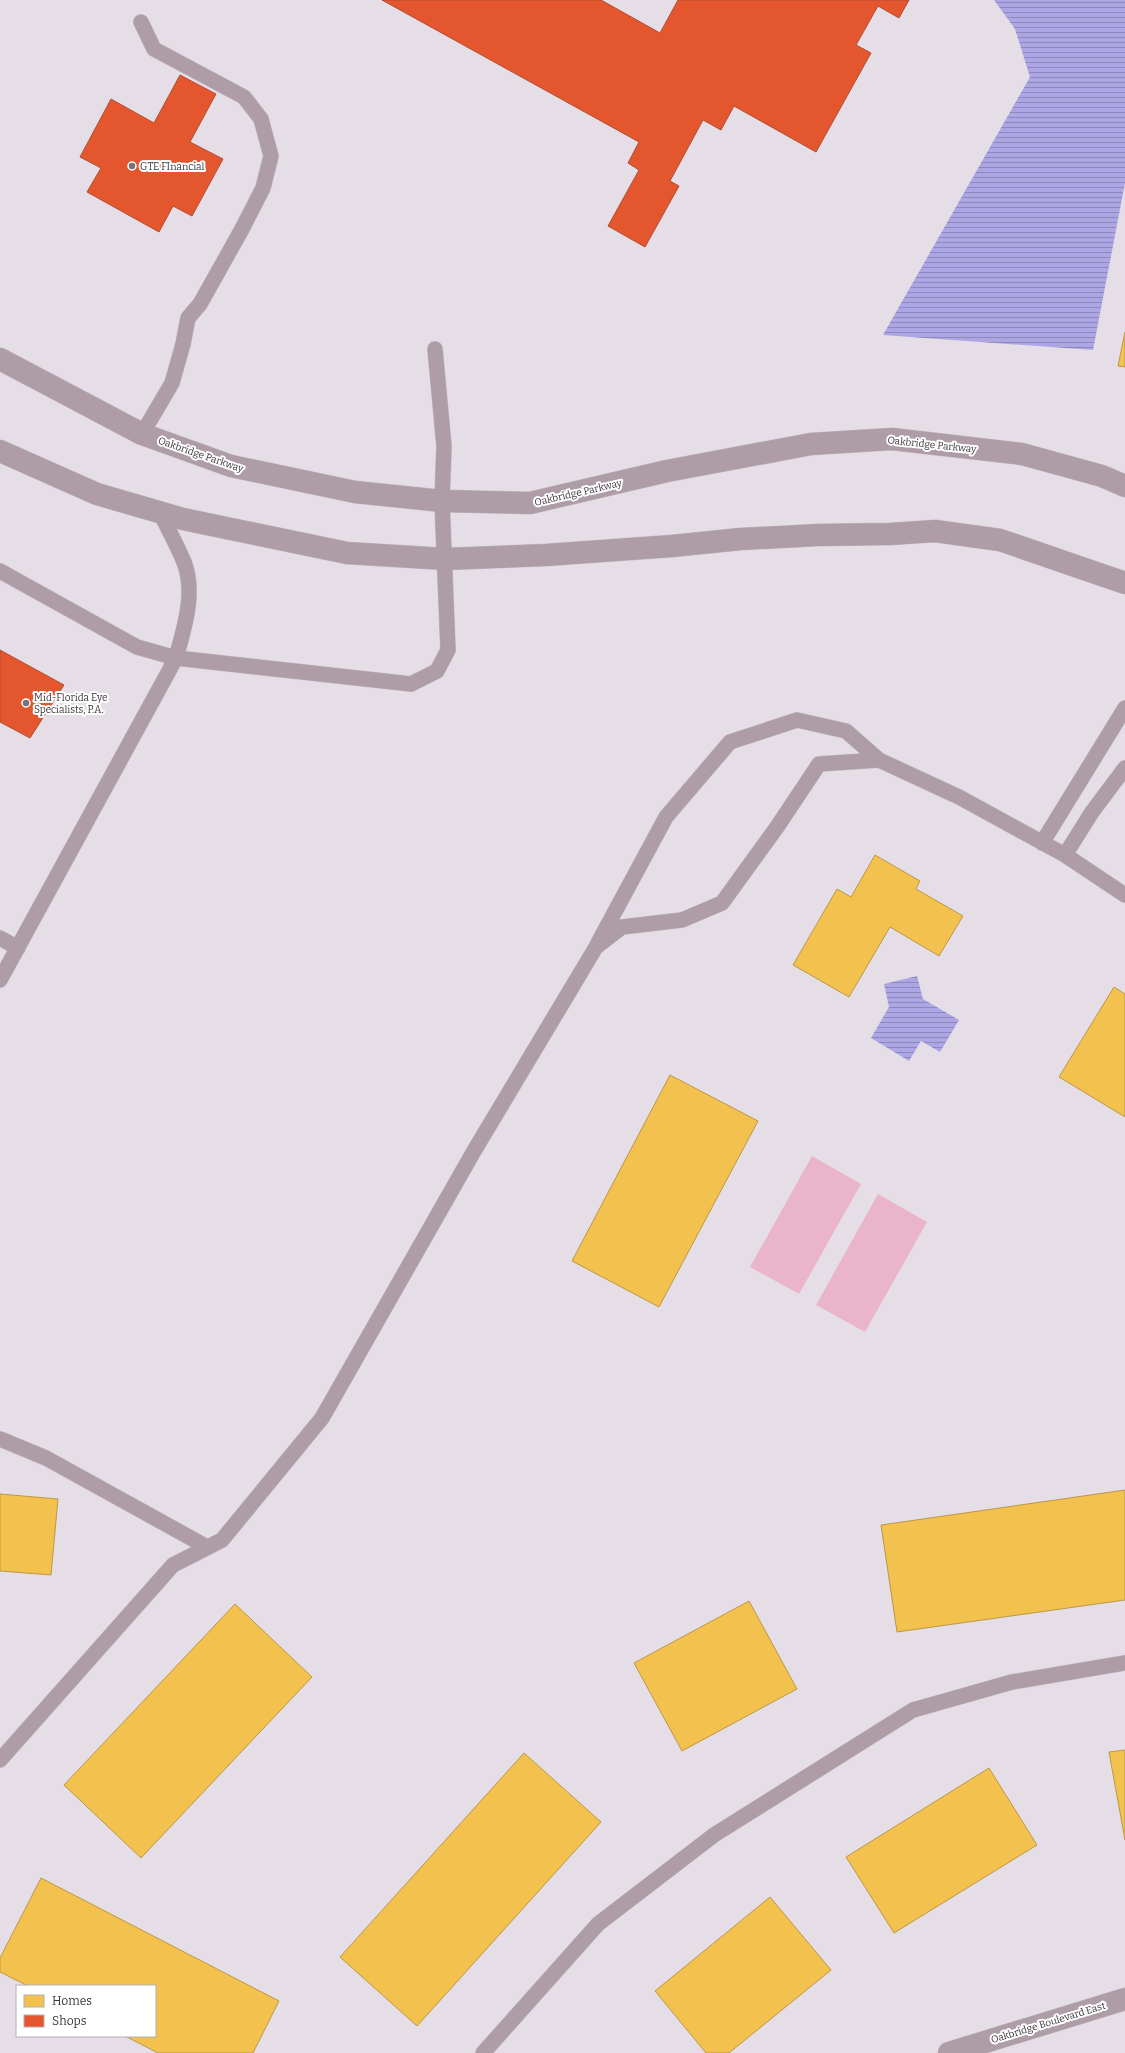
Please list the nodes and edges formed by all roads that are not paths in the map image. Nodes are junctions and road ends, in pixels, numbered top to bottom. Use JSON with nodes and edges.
{"nodes":[{"id":1,"x":141,"y":22,"type":"dead end"},
{"id":2,"x":435,"y":349,"type":"dead end"},
{"id":3,"x":0,"y":359,"type":"edge"},
{"id":4,"x":142,"y":434,"type":"junction"},
{"id":5,"x":0,"y":452,"type":"edge"},
{"id":6,"x":1125,"y":486,"type":"edge"},
{"id":7,"x":442,"y":501,"type":"junction"},
{"id":8,"x":160,"y":512,"type":"junction"},
{"id":9,"x":445,"y":560,"type":"junction"},
{"id":10,"x":0,"y":571,"type":"edge"},
{"id":11,"x":1125,"y":583,"type":"edge"},
{"id":12,"x":176,"y":658,"type":"junction"},
{"id":13,"x":1125,"y":708,"type":"edge"},
{"id":14,"x":879,"y":760,"type":"junction"},
{"id":15,"x":1125,"y":768,"type":"edge"},
{"id":16,"x":1042,"y":843,"type":"junction"},
{"id":17,"x":1065,"y":854,"type":"junction"},
{"id":18,"x":1125,"y":895,"type":"edge"},
{"id":19,"x":0,"y":938,"type":"edge"},
{"id":20,"x":18,"y":948,"type":"junction"},
{"id":21,"x":596,"y":948,"type":"junction"},
{"id":22,"x":0,"y":980,"type":"edge"},
{"id":23,"x":0,"y":1439,"type":"edge"},
{"id":24,"x":208,"y":1547,"type":"junction"},
{"id":25,"x":1125,"y":1663,"type":"edge"},
{"id":26,"x":0,"y":1760,"type":"edge"},
{"id":27,"x":1125,"y":1999,"type":"edge"},
{"id":28,"x":483,"y":2053,"type":"edge"},
{"id":29,"x":948,"y":2053,"type":"edge"}],
"edges":[{"from":1,"to":4,"type":"lane"},
{"from":2,"to":7,"type":"lane"},
{"from":3,"to":4,"type":"street","name":"Oakbridge Parkway"},
{"from":4,"to":7,"type":"street","name":"Oakbridge Parkway"},
{"from":5,"to":8,"type":"street"},
{"from":6,"to":7,"type":"street","name":"Oakbridge Parkway"},
{"from":7,"to":9,"type":"lane"},
{"from":8,"to":9,"type":"street"},
{"from":8,"to":12,"type":"lane"},
{"from":9,"to":11,"type":"street"},
{"from":9,"to":12,"type":"lane"},
{"from":10,"to":12,"type":"lane"},
{"from":12,"to":20,"type":"lane"},
{"from":13,"to":16,"type":"lane"},
{"from":14,"to":16,"type":"lane"},
{"from":14,"to":21,"type":"lane"},
{"from":14,"to":21,"type":"lane"},
{"from":15,"to":17,"type":"lane"},
{"from":16,"to":17,"type":"lane"},
{"from":17,"to":18,"type":"lane"},
{"from":19,"to":20,"type":"lane"},
{"from":20,"to":22,"type":"lane"},
{"from":21,"to":24,"type":"lane"},
{"from":23,"to":24,"type":"lane"},
{"from":24,"to":26,"type":"lane"},
{"from":25,"to":28,"type":"lane"},
{"from":27,"to":29,"type":"street","name":"Oakbridge Boulevard East"}]}
